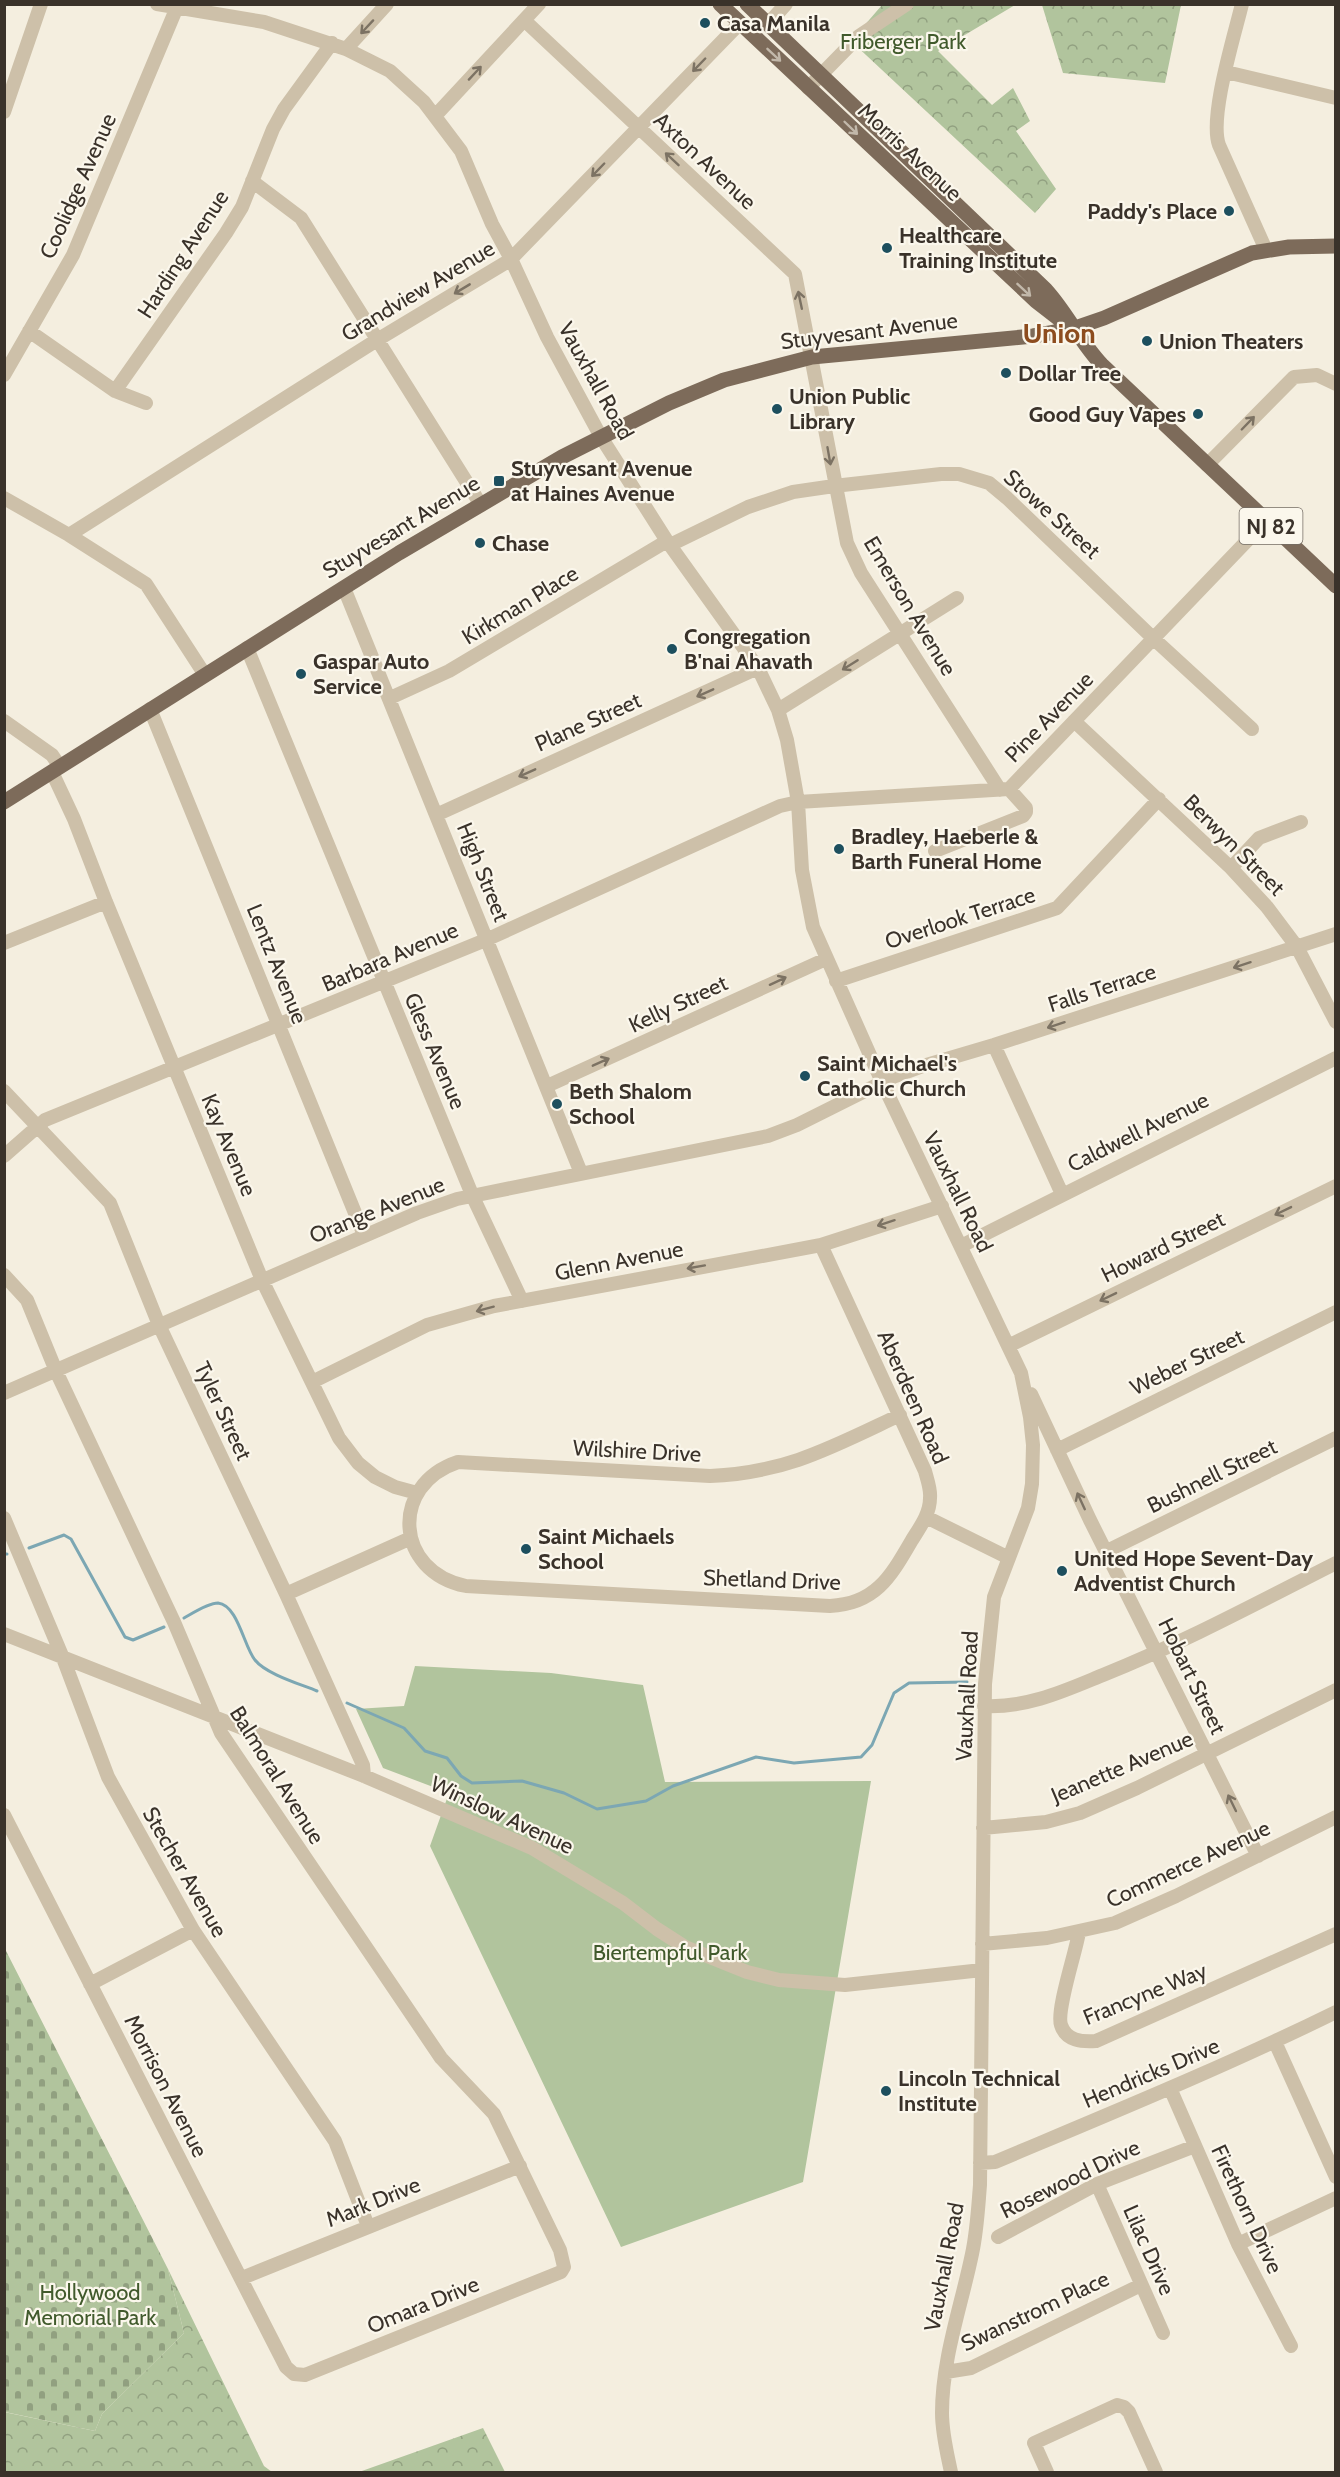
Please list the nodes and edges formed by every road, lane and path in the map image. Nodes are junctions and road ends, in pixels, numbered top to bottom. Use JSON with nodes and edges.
{"nodes":[{"id":1,"x":41,"y":4,"type":"edge"},
{"id":2,"x":157,"y":4,"type":"edge"},
{"id":3,"x":387,"y":4,"type":"edge"},
{"id":4,"x":539,"y":4,"type":"edge"},
{"id":5,"x":720,"y":4,"type":"edge"},
{"id":6,"x":747,"y":4,"type":"edge"},
{"id":7,"x":786,"y":4,"type":"edge"},
{"id":8,"x":907,"y":4,"type":"edge"},
{"id":9,"x":1242,"y":4,"type":"edge"},
{"id":10,"x":177,"y":7,"type":"junction"},
{"id":11,"x":222,"y":9,"type":"edge"},
{"id":12,"x":524,"y":20,"type":"junction"},
{"id":13,"x":740,"y":23,"type":"junction"},
{"id":14,"x":768,"y":24,"type":"junction"},
{"id":15,"x":332,"y":43,"type":"junction"},
{"id":16,"x":346,"y":49,"type":"junction"},
{"id":17,"x":1226,"y":72,"type":"junction"},
{"id":18,"x":821,"y":74,"type":"junction"},
{"id":19,"x":808,"y":88,"type":"junction"},
{"id":20,"x":1335,"y":98,"type":"edge"},
{"id":21,"x":4,"y":112,"type":"edge"},
{"id":22,"x":435,"y":116,"type":"junction"},
{"id":23,"x":639,"y":129,"type":"junction"},
{"id":24,"x":252,"y":181,"type":"junction"},
{"id":25,"x":1335,"y":246,"type":"edge"},
{"id":26,"x":1266,"y":250,"type":"junction"},
{"id":27,"x":511,"y":259,"type":"junction"},
{"id":28,"x":1072,"y":329,"type":"junction"},
{"id":29,"x":29,"y":331,"type":"junction"},
{"id":30,"x":376,"y":340,"type":"junction"},
{"id":31,"x":812,"y":357,"type":"junction"},
{"id":32,"x":4,"y":375,"type":"edge"},
{"id":33,"x":1335,"y":384,"type":"edge"},
{"id":34,"x":115,"y":391,"type":"junction"},
{"id":35,"x":146,"y":403,"type":"dead end"},
{"id":36,"x":601,"y":437,"type":"junction"},
{"id":37,"x":1207,"y":465,"type":"junction"},
{"id":38,"x":834,"y":486,"type":"junction"},
{"id":39,"x":4,"y":498,"type":"edge"},
{"id":40,"x":481,"y":505,"type":"junction"},
{"id":41,"x":1266,"y":520,"type":"junction"},
{"id":42,"x":69,"y":535,"type":"junction"},
{"id":43,"x":669,"y":543,"type":"junction"},
{"id":44,"x":1335,"y":586,"type":"edge"},
{"id":45,"x":344,"y":588,"type":"junction"},
{"id":46,"x":957,"y":598,"type":"dead end"},
{"id":47,"x":900,"y":634,"type":"junction"},
{"id":48,"x":1154,"y":639,"type":"junction"},
{"id":49,"x":247,"y":648,"type":"junction"},
{"id":50,"x":758,"y":668,"type":"junction"},
{"id":51,"x":205,"y":675,"type":"junction"},
{"id":52,"x":390,"y":698,"type":"junction"},
{"id":53,"x":150,"y":709,"type":"junction"},
{"id":54,"x":778,"y":710,"type":"junction"},
{"id":55,"x":4,"y":721,"type":"edge"},
{"id":56,"x":1074,"y":721,"type":"junction"},
{"id":57,"x":1252,"y":729,"type":"dead end"},
{"id":58,"x":56,"y":770,"type":"junction"},
{"id":59,"x":1005,"y":789,"type":"junction"},
{"id":60,"x":1159,"y":799,"type":"junction"},
{"id":61,"x":4,"y":802,"type":"edge"},
{"id":62,"x":798,"y":802,"type":"junction"},
{"id":63,"x":436,"y":815,"type":"junction"},
{"id":64,"x":1301,"y":822,"type":"dead end"},
{"id":65,"x":935,"y":850,"type":"dead end"},
{"id":66,"x":1231,"y":868,"type":"junction"},
{"id":67,"x":106,"y":902,"type":"junction"},
{"id":68,"x":1335,"y":934,"type":"edge"},
{"id":69,"x":488,"y":939,"type":"junction"},
{"id":70,"x":4,"y":943,"type":"edge"},
{"id":71,"x":1297,"y":947,"type":"junction"},
{"id":72,"x":826,"y":959,"type":"junction"},
{"id":73,"x":836,"y":981,"type":"junction"},
{"id":74,"x":383,"y":983,"type":"junction"},
{"id":75,"x":1335,"y":1022,"type":"edge"},
{"id":76,"x":279,"y":1025,"type":"junction"},
{"id":77,"x":994,"y":1045,"type":"junction"},
{"id":78,"x":1335,"y":1058,"type":"edge"},
{"id":79,"x":174,"y":1068,"type":"junction"},
{"id":80,"x":882,"y":1082,"type":"junction"},
{"id":81,"x":547,"y":1086,"type":"junction"},
{"id":82,"x":4,"y":1091,"type":"edge"},
{"id":83,"x":37,"y":1126,"type":"junction"},
{"id":84,"x":4,"y":1156,"type":"edge"},
{"id":85,"x":582,"y":1173,"type":"junction"},
{"id":86,"x":1335,"y":1186,"type":"edge"},
{"id":87,"x":1062,"y":1194,"type":"junction"},
{"id":88,"x":473,"y":1197,"type":"junction"},
{"id":89,"x":942,"y":1206,"type":"junction"},
{"id":90,"x":364,"y":1235,"type":"junction"},
{"id":91,"x":821,"y":1245,"type":"junction"},
{"id":92,"x":961,"y":1246,"type":"junction"},
{"id":93,"x":4,"y":1275,"type":"edge"},
{"id":94,"x":262,"y":1280,"type":"junction"},
{"id":95,"x":522,"y":1301,"type":"junction"},
{"id":96,"x":1335,"y":1312,"type":"edge"},
{"id":97,"x":159,"y":1325,"type":"junction"},
{"id":98,"x":1008,"y":1346,"type":"junction"},
{"id":99,"x":56,"y":1371,"type":"junction"},
{"id":100,"x":1021,"y":1373,"type":"junction"},
{"id":101,"x":312,"y":1382,"type":"junction"},
{"id":102,"x":4,"y":1393,"type":"edge"},
{"id":103,"x":900,"y":1415,"type":"junction"},
{"id":104,"x":1335,"y":1438,"type":"edge"},
{"id":105,"x":1057,"y":1450,"type":"junction"},
{"id":106,"x":417,"y":1493,"type":"junction"},
{"id":107,"x":926,"y":1516,"type":"junction"},
{"id":108,"x":4,"y":1518,"type":"edge"},
{"id":109,"x":411,"y":1538,"type":"junction"},
{"id":110,"x":1107,"y":1551,"type":"junction"},
{"id":111,"x":1009,"y":1558,"type":"junction"},
{"id":112,"x":1335,"y":1563,"type":"edge"},
{"id":113,"x":286,"y":1594,"type":"junction"},
{"id":114,"x":4,"y":1634,"type":"edge"},
{"id":115,"x":1158,"y":1653,"type":"junction"},
{"id":116,"x":63,"y":1658,"type":"junction"},
{"id":117,"x":1335,"y":1690,"type":"edge"},
{"id":118,"x":984,"y":1706,"type":"junction"},
{"id":119,"x":215,"y":1719,"type":"junction"},
{"id":120,"x":1207,"y":1754,"type":"junction"},
{"id":121,"x":364,"y":1776,"type":"junction"},
{"id":122,"x":4,"y":1815,"type":"edge"},
{"id":123,"x":1335,"y":1817,"type":"edge"},
{"id":124,"x":983,"y":1828,"type":"junction"},
{"id":125,"x":1258,"y":1856,"type":"junction"},
{"id":126,"x":193,"y":1930,"type":"junction"},
{"id":127,"x":1079,"y":1932,"type":"junction"},
{"id":128,"x":1335,"y":1934,"type":"edge"},
{"id":129,"x":982,"y":1944,"type":"junction"},
{"id":130,"x":982,"y":1970,"type":"junction"},
{"id":131,"x":90,"y":1984,"type":"junction"},
{"id":132,"x":1335,"y":2012,"type":"edge"},
{"id":133,"x":1275,"y":2042,"type":"junction"},
{"id":134,"x":1170,"y":2088,"type":"junction"},
{"id":135,"x":1195,"y":2146,"type":"junction"},
{"id":136,"x":980,"y":2163,"type":"junction"},
{"id":137,"x":519,"y":2166,"type":"junction"},
{"id":138,"x":1335,"y":2177,"type":"edge"},
{"id":139,"x":1097,"y":2184,"type":"junction"},
{"id":140,"x":1335,"y":2198,"type":"edge"},
{"id":141,"x":368,"y":2226,"type":"junction"},
{"id":142,"x":998,"y":2237,"type":"dead end"},
{"id":143,"x":1238,"y":2244,"type":"junction"},
{"id":144,"x":564,"y":2267,"type":"joint"},
{"id":145,"x":242,"y":2278,"type":"junction"},
{"id":146,"x":1141,"y":2285,"type":"junction"},
{"id":147,"x":1163,"y":2333,"type":"dead end"},
{"id":148,"x":1291,"y":2346,"type":"dead end"},
{"id":149,"x":946,"y":2372,"type":"junction"},
{"id":150,"x":294,"y":2374,"type":"joint"},
{"id":151,"x":951,"y":2472,"type":"edge"},
{"id":152,"x":1047,"y":2472,"type":"edge"},
{"id":153,"x":1156,"y":2472,"type":"edge"}],
"edges":[{"from":1,"to":21,"type":"street"},
{"from":2,"to":10,"type":"street","name":"Vauxhall Road"},
{"from":3,"to":16,"type":"street","one_way":true},
{"from":4,"to":12,"type":"street"},
{"from":5,"to":13,"type":"main road","name":"Morris Avenue","number":"NJ 82"},
{"from":6,"to":14,"type":"main road","name":"Morris Avenue","number":"NJ 82"},
{"from":7,"to":14,"type":"street"},
{"from":8,"to":18,"type":"street"},
{"from":9,"to":17,"type":"street"},
{"from":10,"to":11,"type":"street","name":"Vauxhall Road"},
{"from":10,"to":29,"type":"street","name":"Coolidge Avenue"},
{"from":11,"to":15,"type":"street","name":"Vauxhall Road"},
{"from":22,"to":12,"type":"street","one_way":true},
{"from":12,"to":23,"type":"street","name":"Axton Avenue"},
{"from":13,"to":19,"type":"main road","name":"Morris Avenue","number":"NJ 82","one_way":true},
{"from":13,"to":23,"type":"street","name":"Grandview Avenue","one_way":true},
{"from":14,"to":18,"type":"main road","name":"Morris Avenue","number":"NJ 82"},
{"from":15,"to":16,"type":"street","name":"Vauxhall Road"},
{"from":15,"to":24,"type":"street","name":"Harding Avenue"},
{"from":16,"to":22,"type":"street","name":"Vauxhall Road"},
{"from":17,"to":20,"type":"street"},
{"from":17,"to":26,"type":"street"},
{"from":18,"to":19,"type":"street"},
{"from":18,"to":28,"type":"main road","name":"Morris Avenue","number":"NJ 82"},
{"from":19,"to":28,"type":"main road","name":"Morris Avenue","number":"NJ 82","one_way":true},
{"from":22,"to":27,"type":"street","name":"Vauxhall Road"},
{"from":23,"to":27,"type":"street","name":"Grandview Avenue","one_way":true},
{"from":31,"to":23,"type":"street","name":"Axton Avenue","one_way":true},
{"from":24,"to":30,"type":"street"},
{"from":24,"to":34,"type":"street","name":"Harding Avenue"},
{"from":25,"to":26,"type":"main road","name":"Stuyvesant Avenue"},
{"from":26,"to":28,"type":"main road","name":"Stuyvesant Avenue"},
{"from":27,"to":30,"type":"street","name":"Grandview Avenue","one_way":true},
{"from":27,"to":36,"type":"street","name":"Vauxhall Road"},
{"from":28,"to":31,"type":"main road","name":"Stuyvesant Avenue"},
{"from":28,"to":37,"type":"main road","name":"Morris Avenue","number":"NJ 82"},
{"from":29,"to":32,"type":"street","name":"Coolidge Avenue"},
{"from":29,"to":34,"type":"street"},
{"from":30,"to":40,"type":"street"},
{"from":30,"to":42,"type":"street","name":"Grandview Avenue"},
{"from":31,"to":36,"type":"main road","name":"Stuyvesant Avenue"},
{"from":31,"to":38,"type":"street","name":"Emerson Avenue","one_way":true},
{"from":37,"to":33,"type":"street","one_way":true},
{"from":34,"to":35,"type":"street"},
{"from":36,"to":40,"type":"main road","name":"Stuyvesant Avenue"},
{"from":36,"to":43,"type":"street","name":"Vauxhall Road"},
{"from":37,"to":41,"type":"main road","name":"Morris Avenue","number":"NJ 82"},
{"from":38,"to":43,"type":"street","name":"Stowe Street"},
{"from":38,"to":47,"type":"street","name":"Emerson Avenue"},
{"from":38,"to":48,"type":"street","name":"Stowe Street"},
{"from":39,"to":42,"type":"street"},
{"from":40,"to":45,"type":"main road","name":"Stuyvesant Avenue"},
{"from":41,"to":44,"type":"main road","name":"Morris Avenue","number":"NJ 82"},
{"from":41,"to":48,"type":"street","name":"Pine Avenue"},
{"from":42,"to":51,"type":"street"},
{"from":43,"to":50,"type":"street","name":"Vauxhall Road"},
{"from":43,"to":52,"type":"street","name":"Kirkman Place"},
{"from":45,"to":49,"type":"main road","name":"Stuyvesant Avenue"},
{"from":45,"to":52,"type":"street","name":"High Street"},
{"from":46,"to":47,"type":"street"},
{"from":47,"to":54,"type":"street","one_way":true},
{"from":47,"to":59,"type":"street","name":"Emerson Avenue"},
{"from":48,"to":56,"type":"street","name":"Pine Avenue"},
{"from":48,"to":57,"type":"street","name":"Stowe Street"},
{"from":49,"to":51,"type":"main road","name":"Stuyvesant Avenue"},
{"from":49,"to":74,"type":"street","name":"Gless Avenue"},
{"from":50,"to":54,"type":"street","name":"Vauxhall Road"},
{"from":50,"to":63,"type":"street","name":"Plane Street","one_way":true},
{"from":51,"to":53,"type":"main road","name":"Stuyvesant Avenue"},
{"from":52,"to":63,"type":"street","name":"High Street"},
{"from":53,"to":58,"type":"main road","name":"Stuyvesant Avenue"},
{"from":53,"to":76,"type":"street","name":"Lentz Avenue"},
{"from":54,"to":62,"type":"street","name":"Vauxhall Road"},
{"from":55,"to":58,"type":"street","name":"Kay Avenue"},
{"from":56,"to":59,"type":"street","name":"Pine Avenue"},
{"from":56,"to":60,"type":"street","name":"Berwyn Street"},
{"from":58,"to":61,"type":"main road","name":"Stuyvesant Avenue"},
{"from":58,"to":67,"type":"street","name":"Kay Avenue"},
{"from":59,"to":62,"type":"street","name":"Pine Avenue"},
{"from":59,"to":65,"type":"street","name":"Emerson Avenue"},
{"from":60,"to":66,"type":"street","name":"Berwyn Street"},
{"from":60,"to":73,"type":"street","name":"Overlook Terrace"},
{"from":62,"to":69,"type":"street","name":"Barbara Avenue"},
{"from":62,"to":72,"type":"street","name":"Vauxhall Road"},
{"from":63,"to":69,"type":"street","name":"High Street"},
{"from":64,"to":66,"type":"street"},
{"from":66,"to":71,"type":"street","name":"Berwyn Street"},
{"from":67,"to":70,"type":"street"},
{"from":67,"to":79,"type":"street","name":"Kay Avenue"},
{"from":68,"to":71,"type":"street","name":"Falls Terrace"},
{"from":69,"to":74,"type":"street","name":"Barbara Avenue"},
{"from":69,"to":81,"type":"street","name":"High Street"},
{"from":71,"to":75,"type":"street","name":"Berwyn Street"},
{"from":71,"to":77,"type":"street","name":"Falls Terrace","one_way":true},
{"from":72,"to":73,"type":"street","name":"Vauxhall Road"},
{"from":81,"to":72,"type":"street","name":"Kelly Street","one_way":true},
{"from":73,"to":80,"type":"street","name":"Vauxhall Road"},
{"from":74,"to":76,"type":"street","name":"Barbara Avenue"},
{"from":74,"to":88,"type":"street","name":"Gless Avenue"},
{"from":76,"to":79,"type":"street","name":"Barbara Avenue"},
{"from":76,"to":90,"type":"street","name":"Lentz Avenue"},
{"from":77,"to":80,"type":"street","name":"Falls Terrace"},
{"from":77,"to":87,"type":"street"},
{"from":78,"to":87,"type":"street","name":"Caldwell Avenue"},
{"from":79,"to":83,"type":"street","name":"Barbara Avenue"},
{"from":79,"to":94,"type":"street","name":"Kay Avenue"},
{"from":80,"to":85,"type":"street","name":"Orange Avenue"},
{"from":80,"to":89,"type":"street","name":"Vauxhall Road"},
{"from":81,"to":85,"type":"street","name":"High Street"},
{"from":82,"to":83,"type":"street","name":"Tyler Street"},
{"from":83,"to":84,"type":"street","name":"Barbara Avenue"},
{"from":83,"to":97,"type":"street","name":"Tyler Street"},
{"from":85,"to":88,"type":"street","name":"Orange Avenue"},
{"from":86,"to":98,"type":"street","name":"Howard Street","one_way":true},
{"from":87,"to":92,"type":"street","name":"Caldwell Avenue"},
{"from":88,"to":90,"type":"street","name":"Orange Avenue"},
{"from":88,"to":95,"type":"street","name":"Gless Avenue"},
{"from":89,"to":91,"type":"street","name":"Glenn Avenue","one_way":true},
{"from":89,"to":92,"type":"street","name":"Vauxhall Road"},
{"from":90,"to":94,"type":"street","name":"Orange Avenue"},
{"from":91,"to":95,"type":"street","name":"Glenn Avenue","one_way":true},
{"from":91,"to":103,"type":"street","name":"Aberdeen Road"},
{"from":92,"to":98,"type":"street","name":"Vauxhall Road"},
{"from":93,"to":99,"type":"street","name":"Balmoral Avenue"},
{"from":94,"to":97,"type":"street","name":"Orange Avenue"},
{"from":94,"to":101,"type":"street","name":"Kay Avenue"},
{"from":95,"to":101,"type":"street","name":"Glenn Avenue","one_way":true},
{"from":96,"to":105,"type":"street","name":"Weber Street"},
{"from":97,"to":99,"type":"street","name":"Orange Avenue"},
{"from":97,"to":113,"type":"street","name":"Tyler Street"},
{"from":98,"to":100,"type":"street","name":"Vauxhall Road"},
{"from":99,"to":102,"type":"street","name":"Orange Avenue"},
{"from":99,"to":119,"type":"street","name":"Balmoral Avenue"},
{"from":100,"to":105,"type":"street","name":"Hobart Street"},
{"from":100,"to":111,"type":"street","name":"Vauxhall Road"},
{"from":101,"to":106,"type":"street","name":"Kay Avenue"},
{"from":103,"to":106,"type":"street","name":"Wilshire Drive"},
{"from":103,"to":107,"type":"street","name":"Aberdeen Road"},
{"from":104,"to":110,"type":"street","name":"Bushnell Street"},
{"from":110,"to":105,"type":"street","name":"Hobart Street","one_way":true},
{"from":106,"to":109,"type":"street"},
{"from":107,"to":109,"type":"street","name":"Shetland Drive"},
{"from":107,"to":111,"type":"street"},
{"from":108,"to":116,"type":"street","name":"Stecher Avenue"},
{"from":109,"to":113,"type":"street"},
{"from":110,"to":115,"type":"street","name":"Hobart Street"},
{"from":111,"to":118,"type":"street","name":"Vauxhall Road"},
{"from":112,"to":115,"type":"street"},
{"from":113,"to":121,"type":"street","name":"Tyler Street"},
{"from":114,"to":116,"type":"street","name":"Winslow Avenue"},
{"from":115,"to":118,"type":"street"},
{"from":115,"to":120,"type":"street","name":"Hobart Street"},
{"from":116,"to":119,"type":"street","name":"Winslow Avenue"},
{"from":116,"to":126,"type":"street","name":"Stecher Avenue"},
{"from":117,"to":120,"type":"street","name":"Jeanette Avenue"},
{"from":118,"to":124,"type":"street","name":"Vauxhall Road"},
{"from":119,"to":121,"type":"street","name":"Winslow Avenue"},
{"from":119,"to":137,"type":"street","name":"Balmoral Avenue"},
{"from":120,"to":124,"type":"street","name":"Jeanette Avenue"},
{"from":125,"to":120,"type":"street","name":"Hobart Street","one_way":true},
{"from":121,"to":130,"type":"street","name":"Winslow Avenue"},
{"from":122,"to":131,"type":"street","name":"Morrison Avenue"},
{"from":123,"to":125,"type":"street","name":"Commerce Avenue"},
{"from":124,"to":129,"type":"street","name":"Vauxhall Road"},
{"from":125,"to":127,"type":"street","name":"Commerce Avenue"},
{"from":126,"to":131,"type":"street"},
{"from":126,"to":141,"type":"street","name":"Stecher Avenue"},
{"from":127,"to":128,"type":"street","name":"Francyne Way"},
{"from":127,"to":129,"type":"street","name":"Commerce Avenue"},
{"from":129,"to":130,"type":"street","name":"Vauxhall Road"},
{"from":130,"to":136,"type":"street","name":"Vauxhall Road"},
{"from":131,"to":145,"type":"street","name":"Morrison Avenue"},
{"from":132,"to":133,"type":"street","name":"Hendricks Drive"},
{"from":133,"to":134,"type":"street","name":"Hendricks Drive"},
{"from":133,"to":138,"type":"street"},
{"from":134,"to":135,"type":"street","name":"Firethorn Drive"},
{"from":134,"to":136,"type":"street","name":"Hendricks Drive"},
{"from":135,"to":139,"type":"street","name":"Rosewood Drive"},
{"from":135,"to":143,"type":"street","name":"Firethorn Drive"},
{"from":136,"to":149,"type":"street","name":"Vauxhall Road"},
{"from":137,"to":141,"type":"street","name":"Mark Drive"},
{"from":137,"to":144,"type":"street","name":"Balmoral Avenue"},
{"from":139,"to":142,"type":"street","name":"Rosewood Drive"},
{"from":139,"to":146,"type":"street","name":"Lilac Drive"},
{"from":140,"to":143,"type":"street"},
{"from":141,"to":145,"type":"street","name":"Mark Drive"},
{"from":143,"to":148,"type":"street","name":"Firethorn Drive"},
{"from":144,"to":150,"type":"street","name":"Omara Drive"},
{"from":145,"to":150,"type":"street","name":"Morrison Avenue"},
{"from":146,"to":147,"type":"street","name":"Lilac Drive"},
{"from":146,"to":149,"type":"street","name":"Swanstrom Place"},
{"from":149,"to":151,"type":"street","name":"Vauxhall Road"},
{"from":152,"to":153,"type":"street"}]}
